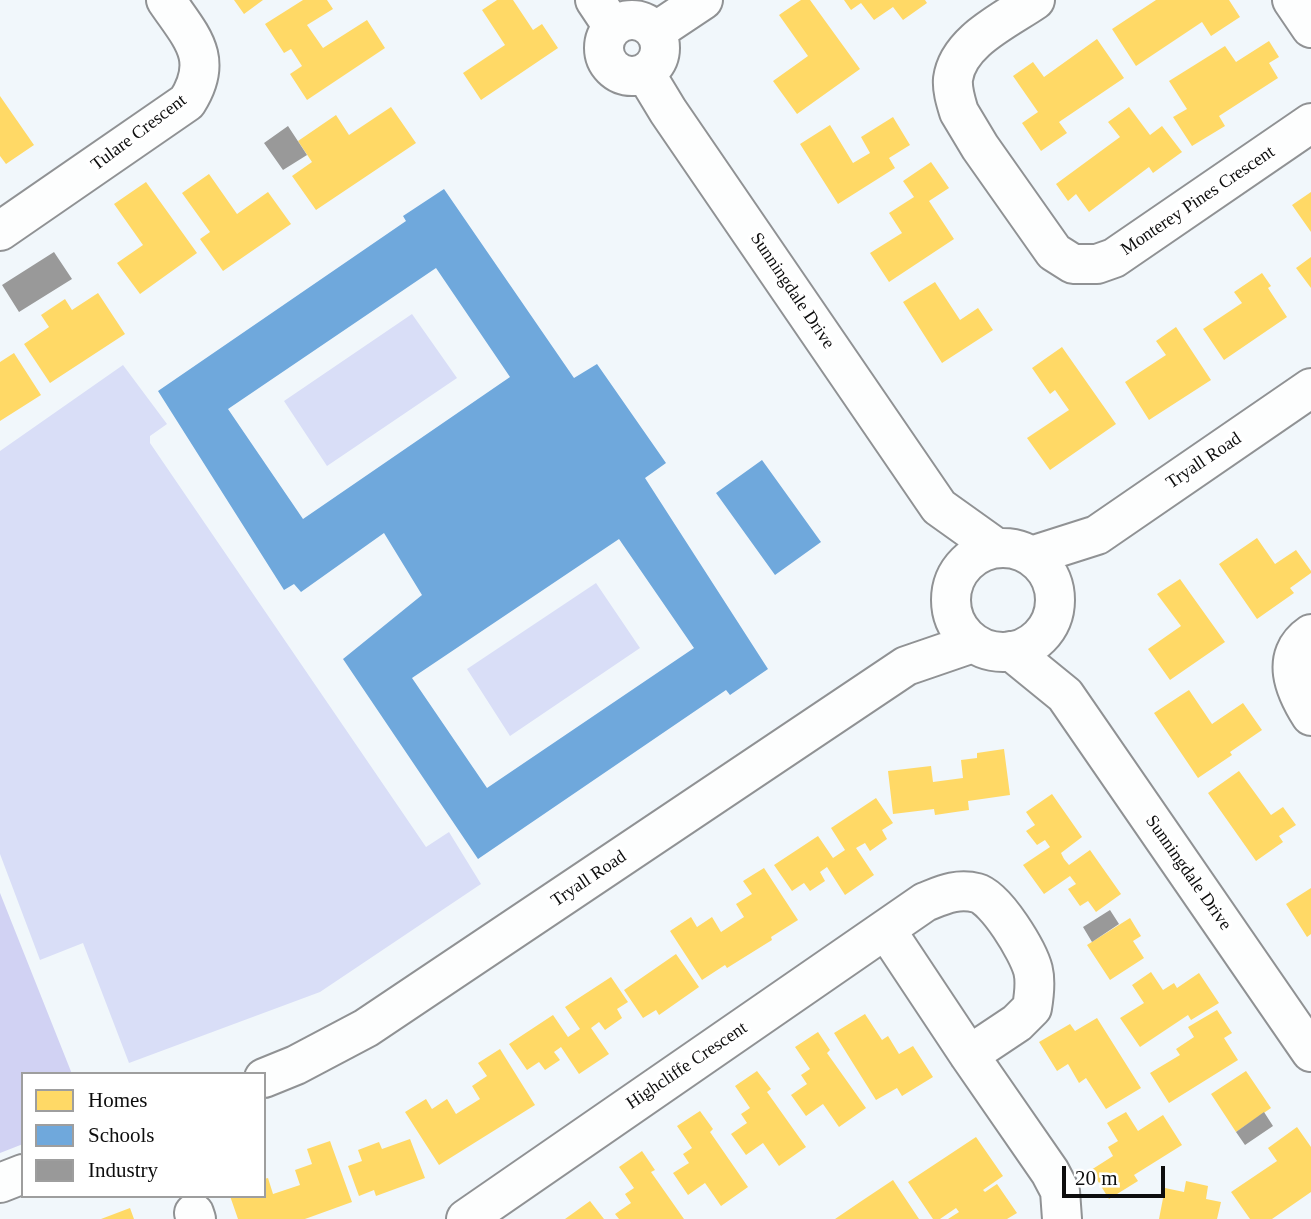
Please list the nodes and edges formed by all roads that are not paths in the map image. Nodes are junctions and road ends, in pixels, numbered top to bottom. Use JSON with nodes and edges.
{"nodes":[{"id":1,"x":166,"y":0,"type":"edge"},
{"id":2,"x":703,"y":0,"type":"edge"},
{"id":3,"x":1292,"y":0,"type":"edge"},
{"id":4,"x":1025,"y":3,"type":"edge"},
{"id":5,"x":604,"y":14,"type":"edge"},
{"id":6,"x":1311,"y":28,"type":"edge"},
{"id":7,"x":656,"y":32,"type":"junction"},
{"id":8,"x":645,"y":73,"type":"junction"},
{"id":9,"x":1311,"y":123,"type":"edge"},
{"id":10,"x":0,"y":231,"type":"edge"},
{"id":11,"x":1311,"y":388,"type":"edge"},
{"id":12,"x":939,"y":508,"type":"junction"},
{"id":13,"x":1097,"y":535,"type":"junction"},
{"id":14,"x":1013,"y":552,"type":"junction"},
{"id":15,"x":952,"y":592,"type":"junction"},
{"id":16,"x":1053,"y":610,"type":"junction"},
{"id":17,"x":1311,"y":634,"type":"edge"},
{"id":18,"x":973,"y":643,"type":"junction"},
{"id":19,"x":1011,"y":651,"type":"junction"},
{"id":20,"x":906,"y":666,"type":"junction"},
{"id":21,"x":1065,"y":695,"type":"junction"},
{"id":22,"x":1311,"y":716,"type":"edge"},
{"id":23,"x":886,"y":930,"type":"junction"},
{"id":24,"x":1311,"y":1052,"type":"edge"},
{"id":25,"x":969,"y":1055,"type":"junction"},
{"id":26,"x":266,"y":1077,"type":"edge"},
{"id":27,"x":21,"y":1175,"type":"edge"},
{"id":28,"x":0,"y":1183,"type":"edge"},
{"id":29,"x":484,"y":1214,"type":"edge"},
{"id":30,"x":1062,"y":1219,"type":"edge"}],
"edges":[{"from":1,"to":10,"type":"street","name":"Tulare Crescent"},
{"from":2,"to":7,"type":"street"},
{"from":3,"to":6,"type":"street"},
{"from":4,"to":9,"type":"street","name":"Monterey Pines Crescent"},
{"from":5,"to":7,"type":"street"},
{"from":5,"to":8,"type":"street"},
{"from":7,"to":8,"type":"street"},
{"from":8,"to":12,"type":"street","name":"Sunningdale Drive"},
{"from":11,"to":13,"type":"street","name":"Tryall Road"},
{"from":12,"to":14,"type":"street","name":"Sunningdale Drive"},
{"from":12,"to":15,"type":"street","name":"Sunningdale Drive"},
{"from":13,"to":14,"type":"street","name":"Tryall Road"},
{"from":13,"to":16,"type":"street","name":"Tryall Road"},
{"from":14,"to":15,"type":"street"},
{"from":14,"to":16,"type":"street"},
{"from":15,"to":18,"type":"street"},
{"from":15,"to":20,"type":"street","name":"Tryall Road"},
{"from":16,"to":19,"type":"street"},
{"from":16,"to":21,"type":"street","name":"Sunningdale Drive"},
{"from":17,"to":22,"type":"street"},
{"from":18,"to":19,"type":"street"},
{"from":18,"to":20,"type":"street","name":"Tryall Road"},
{"from":19,"to":21,"type":"street","name":"Sunningdale Drive"},
{"from":20,"to":26,"type":"street","name":"Tryall Road"},
{"from":21,"to":24,"type":"street","name":"Sunningdale Drive"},
{"from":23,"to":25,"type":"street"},
{"from":23,"to":25,"type":"street","name":"Highcliffe Crescent"},
{"from":23,"to":29,"type":"street","name":"Highcliffe Crescent"},
{"from":25,"to":30,"type":"street"},
{"from":27,"to":28,"type":"street"}]}
